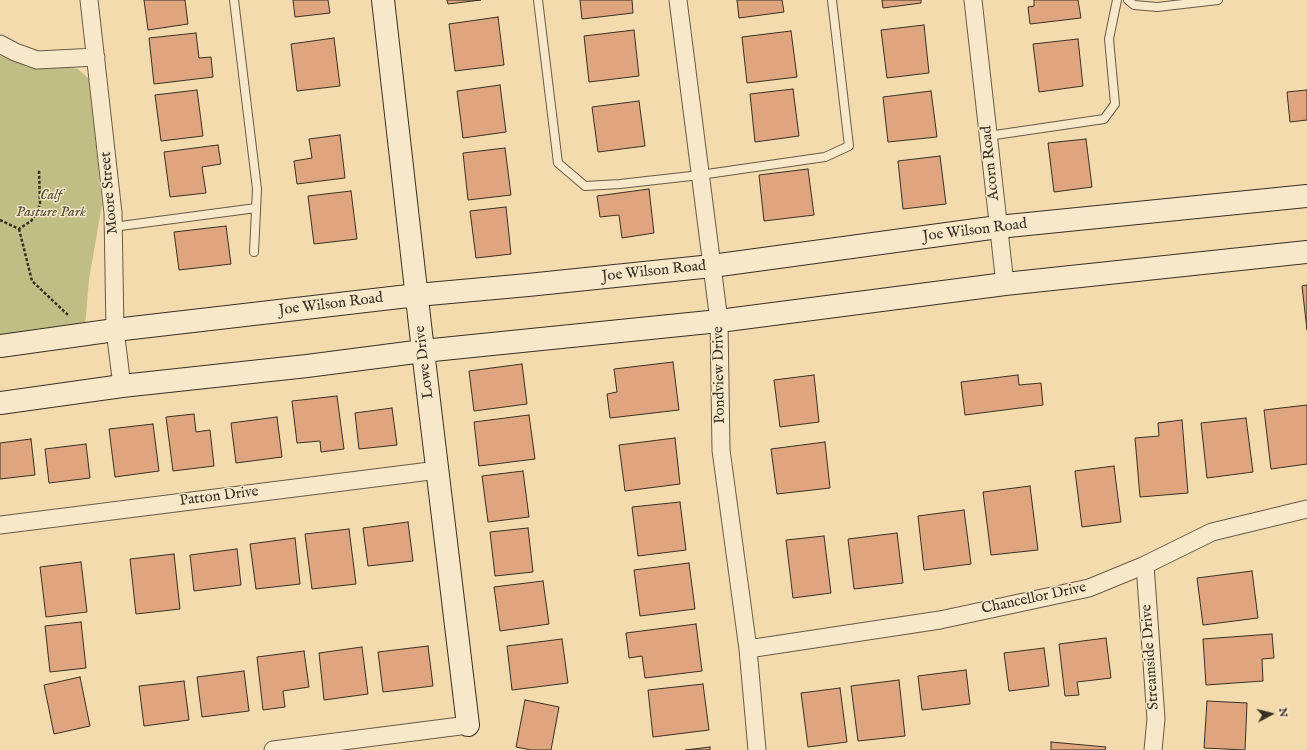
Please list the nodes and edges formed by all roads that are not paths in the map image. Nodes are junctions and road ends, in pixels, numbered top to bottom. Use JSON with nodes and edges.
{"nodes":[{"id":1,"x":89,"y":0,"type":"edge"},
{"id":2,"x":234,"y":0,"type":"edge"},
{"id":3,"x":383,"y":0,"type":"edge"},
{"id":4,"x":538,"y":0,"type":"edge"},
{"id":5,"x":678,"y":0,"type":"edge"},
{"id":6,"x":832,"y":0,"type":"edge"},
{"id":7,"x":973,"y":0,"type":"edge"},
{"id":8,"x":1117,"y":0,"type":"edge"},
{"id":9,"x":1128,"y":0,"type":"edge"},
{"id":10,"x":1218,"y":0,"type":"edge"},
{"id":11,"x":0,"y":44,"type":"edge"},
{"id":12,"x":96,"y":57,"type":"junction"},
{"id":13,"x":988,"y":136,"type":"junction"},
{"id":14,"x":700,"y":175,"type":"junction"},
{"id":15,"x":1307,"y":196,"type":"edge"},
{"id":16,"x":256,"y":208,"type":"junction"},
{"id":17,"x":113,"y":226,"type":"junction"},
{"id":18,"x":998,"y":228,"type":"junction"},
{"id":19,"x":254,"y":252,"type":"dead end"},
{"id":20,"x":1307,"y":252,"type":"edge"},
{"id":21,"x":712,"y":266,"type":"junction"},
{"id":22,"x":1005,"y":284,"type":"junction"},
{"id":23,"x":417,"y":295,"type":"junction"},
{"id":24,"x":719,"y":321,"type":"junction"},
{"id":25,"x":115,"y":330,"type":"junction"},
{"id":26,"x":0,"y":346,"type":"edge"},
{"id":27,"x":423,"y":351,"type":"junction"},
{"id":28,"x":122,"y":386,"type":"junction"},
{"id":29,"x":0,"y":403,"type":"edge"},
{"id":30,"x":438,"y":470,"type":"junction"},
{"id":31,"x":1307,"y":509,"type":"edge"},
{"id":32,"x":0,"y":525,"type":"edge"},
{"id":33,"x":1145,"y":565,"type":"junction"},
{"id":34,"x":748,"y":649,"type":"junction"},
{"id":35,"x":468,"y":725,"type":"joint"},
{"id":36,"x":273,"y":750,"type":"edge"},
{"id":37,"x":757,"y":750,"type":"edge"},
{"id":38,"x":1153,"y":750,"type":"edge"}],
"edges":[{"from":1,"to":12,"type":"street","name":"Moore Street"},
{"from":2,"to":16,"type":"lane"},
{"from":3,"to":23,"type":"main road","name":"Lowe Drive"},
{"from":4,"to":14,"type":"lane"},
{"from":5,"to":14,"type":"street","name":"Pondview Drive"},
{"from":6,"to":14,"type":"lane"},
{"from":7,"to":13,"type":"street","name":"Acorn Road"},
{"from":8,"to":13,"type":"lane"},
{"from":9,"to":10,"type":"lane"},
{"from":11,"to":12,"type":"street"},
{"from":12,"to":17,"type":"street","name":"Moore Street"},
{"from":13,"to":18,"type":"street","name":"Acorn Road"},
{"from":14,"to":21,"type":"street","name":"Pondview Drive"},
{"from":15,"to":18,"type":"main road","name":"Joe Wilson Road"},
{"from":16,"to":17,"type":"lane"},
{"from":16,"to":19,"type":"lane"},
{"from":17,"to":25,"type":"street","name":"Moore Street"},
{"from":18,"to":21,"type":"main road","name":"Joe Wilson Road"},
{"from":18,"to":22,"type":"street","name":"Acorn Road"},
{"from":20,"to":22,"type":"main road"},
{"from":21,"to":23,"type":"main road","name":"Joe Wilson Road"},
{"from":21,"to":24,"type":"street","name":"Pondview Drive"},
{"from":22,"to":24,"type":"main road"},
{"from":23,"to":25,"type":"main road","name":"Joe Wilson Road"},
{"from":23,"to":27,"type":"main road","name":"Lowe Drive"},
{"from":24,"to":27,"type":"main road"},
{"from":24,"to":34,"type":"street","name":"Pondview Drive"},
{"from":25,"to":26,"type":"main road","name":"Joe Wilson Road"},
{"from":25,"to":28,"type":"street","name":"Moore Street"},
{"from":27,"to":28,"type":"main road"},
{"from":27,"to":30,"type":"main road","name":"Lowe Drive"},
{"from":28,"to":29,"type":"main road"},
{"from":30,"to":32,"type":"street","name":"Patton Drive"},
{"from":30,"to":35,"type":"main road","name":"Lowe Drive"},
{"from":31,"to":33,"type":"street","name":"Chancellor Drive"},
{"from":33,"to":34,"type":"street","name":"Chancellor Drive"},
{"from":33,"to":38,"type":"street","name":"Streamside Drive"},
{"from":34,"to":37,"type":"street","name":"Pondview Drive"},
{"from":35,"to":36,"type":"street"}]}
